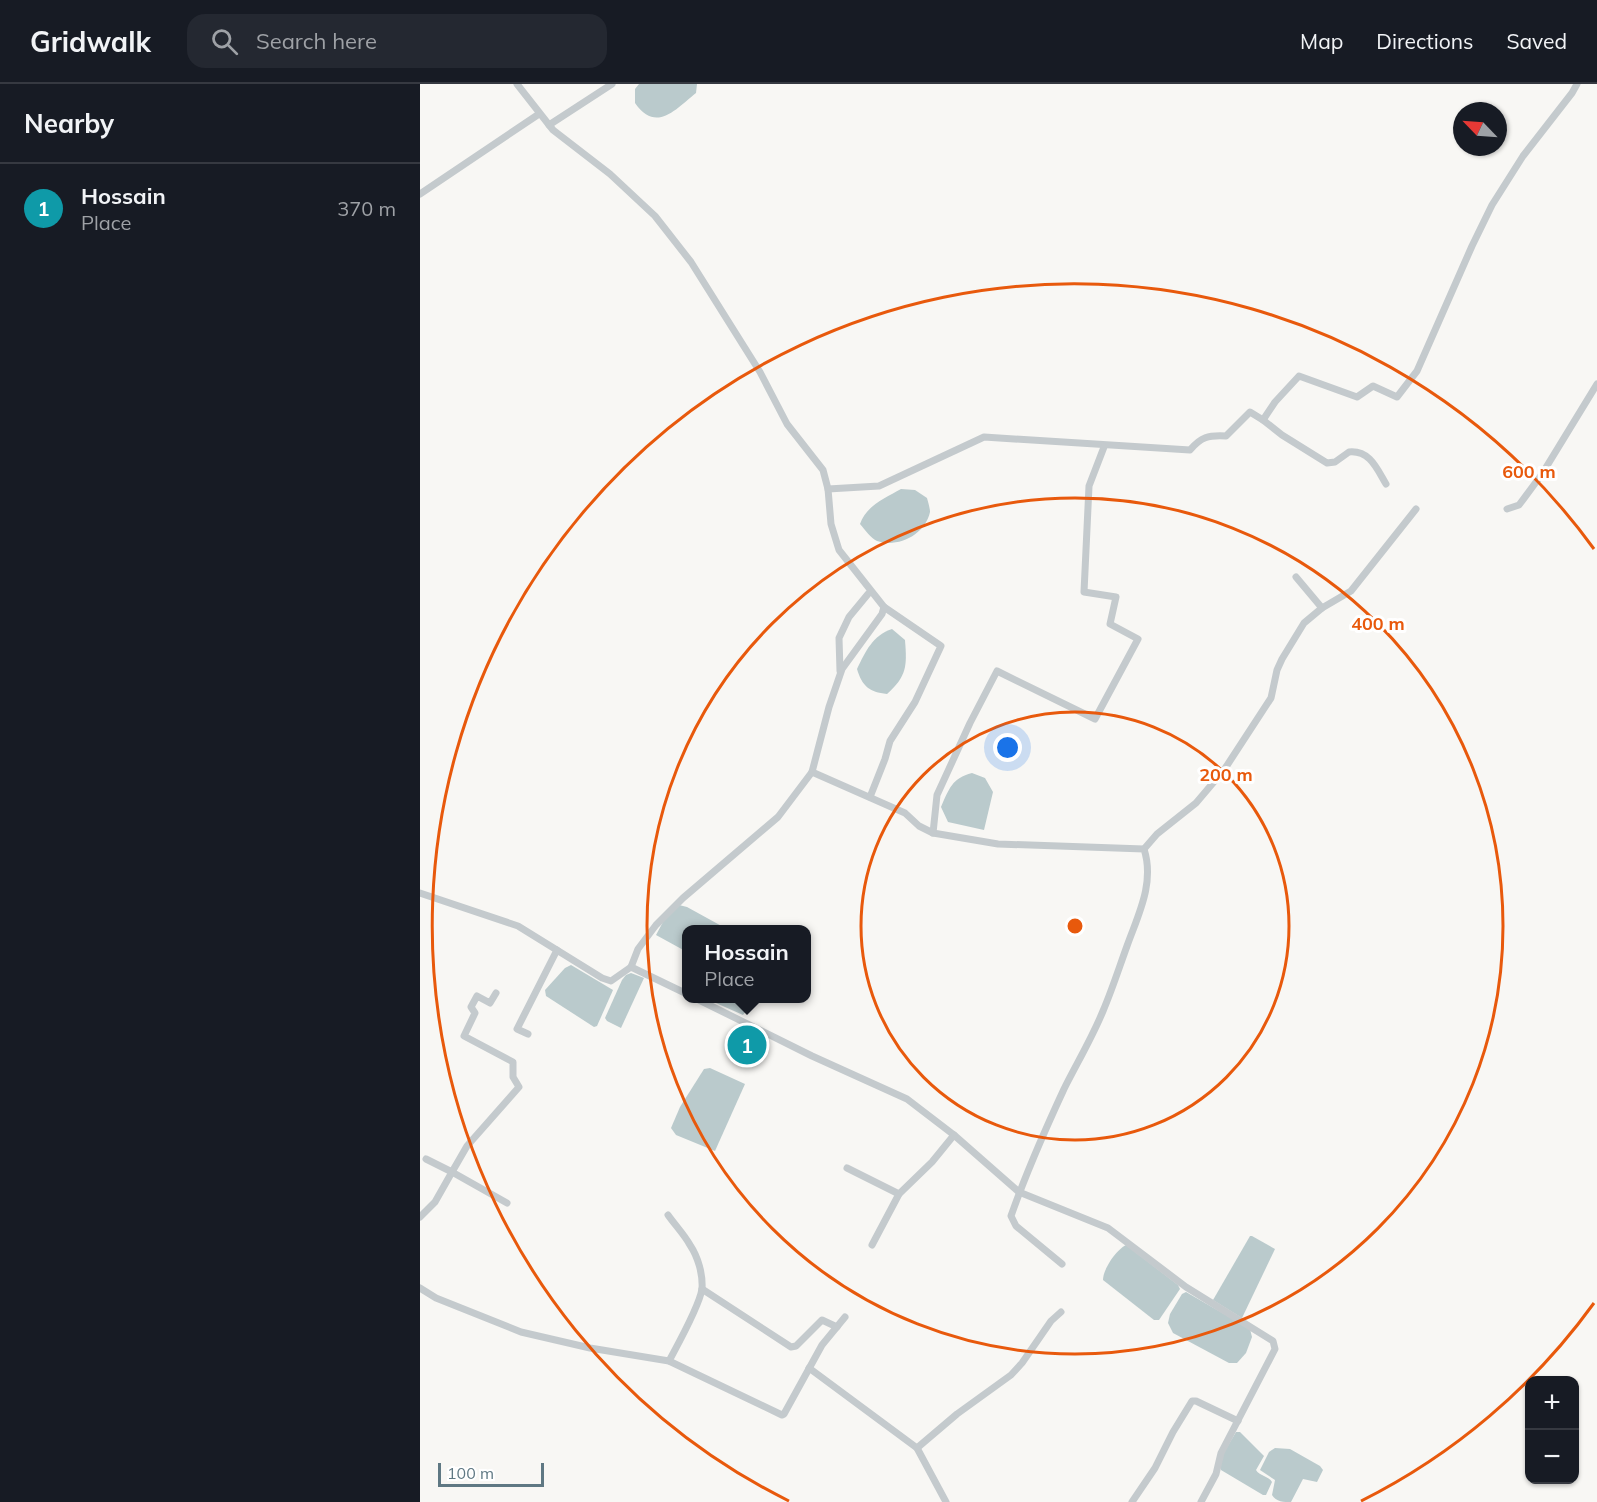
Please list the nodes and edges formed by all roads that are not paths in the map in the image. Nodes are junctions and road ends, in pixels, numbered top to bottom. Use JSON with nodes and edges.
{"nodes":[{"id":1,"x":517,"y":84,"type":"edge"},
{"id":2,"x":612,"y":84,"type":"edge"},
{"id":3,"x":1577,"y":84,"type":"edge"},
{"id":4,"x":539,"y":114,"type":"junction"},
{"id":5,"x":549,"y":125,"type":"junction"},
{"id":6,"x":420,"y":194,"type":"edge"},
{"id":7,"x":1597,"y":384,"type":"edge"},
{"id":8,"x":1263,"y":420,"type":"junction"},
{"id":9,"x":1104,"y":447,"type":"dead end"},
{"id":10,"x":1386,"y":484,"type":"dead end"},
{"id":11,"x":828,"y":489,"type":"junction"},
{"id":12,"x":1416,"y":509,"type":"dead end"},
{"id":13,"x":1507,"y":509,"type":"dead end"},
{"id":14,"x":1296,"y":577,"type":"dead end"},
{"id":15,"x":868,"y":594,"type":"dead end"},
{"id":16,"x":884,"y":607,"type":"junction"},
{"id":17,"x":1322,"y":608,"type":"junction"},
{"id":18,"x":840,"y":677,"type":"junction"},
{"id":19,"x":812,"y":772,"type":"junction"},
{"id":20,"x":870,"y":797,"type":"junction"},
{"id":21,"x":933,"y":833,"type":"junction"},
{"id":22,"x":1144,"y":849,"type":"junction"},
{"id":23,"x":420,"y":893,"type":"edge"},
{"id":24,"x":557,"y":950,"type":"junction"},
{"id":25,"x":631,"y":967,"type":"junction"},
{"id":26,"x":682,"y":992,"type":"edge"},
{"id":27,"x":496,"y":993,"type":"dead end"},
{"id":28,"x":703,"y":1003,"type":"edge"},
{"id":29,"x":528,"y":1034,"type":"dead end"},
{"id":30,"x":954,"y":1135,"type":"junction"},
{"id":31,"x":426,"y":1160,"type":"dead end"},
{"id":32,"x":847,"y":1168,"type":"dead end"},
{"id":33,"x":452,"y":1172,"type":"junction"},
{"id":34,"x":1019,"y":1192,"type":"junction"},
{"id":35,"x":899,"y":1194,"type":"junction"},
{"id":36,"x":507,"y":1203,"type":"dead end"},
{"id":37,"x":668,"y":1215,"type":"dead end"},
{"id":38,"x":420,"y":1217,"type":"edge"},
{"id":39,"x":872,"y":1245,"type":"dead end"},
{"id":40,"x":1062,"y":1264,"type":"dead end"},
{"id":41,"x":420,"y":1288,"type":"edge"},
{"id":42,"x":702,"y":1289,"type":"junction"},
{"id":43,"x":1061,"y":1312,"type":"dead end"},
{"id":44,"x":845,"y":1317,"type":"dead end"},
{"id":45,"x":837,"y":1327,"type":"junction"},
{"id":46,"x":669,"y":1361,"type":"junction"},
{"id":47,"x":809,"y":1368,"type":"junction"},
{"id":48,"x":1238,"y":1421,"type":"junction"},
{"id":49,"x":917,"y":1448,"type":"junction"},
{"id":50,"x":946,"y":1502,"type":"edge"},
{"id":51,"x":1132,"y":1502,"type":"edge"},
{"id":52,"x":1201,"y":1502,"type":"edge"}],
"edges":[{"from":1,"to":4,"type":"street"},
{"from":2,"to":5,"type":"street"},
{"from":3,"to":8,"type":"street"},
{"from":4,"to":5,"type":"street"},
{"from":4,"to":6,"type":"street"},
{"from":5,"to":11,"type":"street"},
{"from":7,"to":13,"type":"street"},
{"from":8,"to":10,"type":"street"},
{"from":8,"to":11,"type":"street"},
{"from":9,"to":21,"type":"street"},
{"from":11,"to":16,"type":"street"},
{"from":12,"to":17,"type":"street"},
{"from":14,"to":17,"type":"street"},
{"from":15,"to":18,"type":"street"},
{"from":16,"to":18,"type":"street"},
{"from":16,"to":20,"type":"street"},
{"from":17,"to":22,"type":"street"},
{"from":18,"to":19,"type":"street"},
{"from":19,"to":20,"type":"street"},
{"from":19,"to":25,"type":"street"},
{"from":20,"to":21,"type":"street"},
{"from":21,"to":22,"type":"street"},
{"from":22,"to":34,"type":"street"},
{"from":23,"to":24,"type":"street"},
{"from":24,"to":25,"type":"street"},
{"from":24,"to":29,"type":"street"},
{"from":25,"to":26,"type":"street"},
{"from":27,"to":33,"type":"street"},
{"from":28,"to":30,"type":"street"},
{"from":30,"to":34,"type":"street"},
{"from":30,"to":35,"type":"street"},
{"from":31,"to":33,"type":"street"},
{"from":32,"to":35,"type":"street"},
{"from":33,"to":36,"type":"street"},
{"from":33,"to":38,"type":"street"},
{"from":34,"to":40,"type":"street"},
{"from":34,"to":48,"type":"street"},
{"from":35,"to":39,"type":"street"},
{"from":37,"to":42,"type":"street"},
{"from":41,"to":46,"type":"street"},
{"from":42,"to":45,"type":"street"},
{"from":42,"to":46,"type":"street"},
{"from":43,"to":49,"type":"street"},
{"from":44,"to":45,"type":"street"},
{"from":45,"to":47,"type":"street"},
{"from":46,"to":47,"type":"street"},
{"from":47,"to":49,"type":"street"},
{"from":48,"to":51,"type":"street"},
{"from":48,"to":52,"type":"street"},
{"from":49,"to":50,"type":"street"}]}
